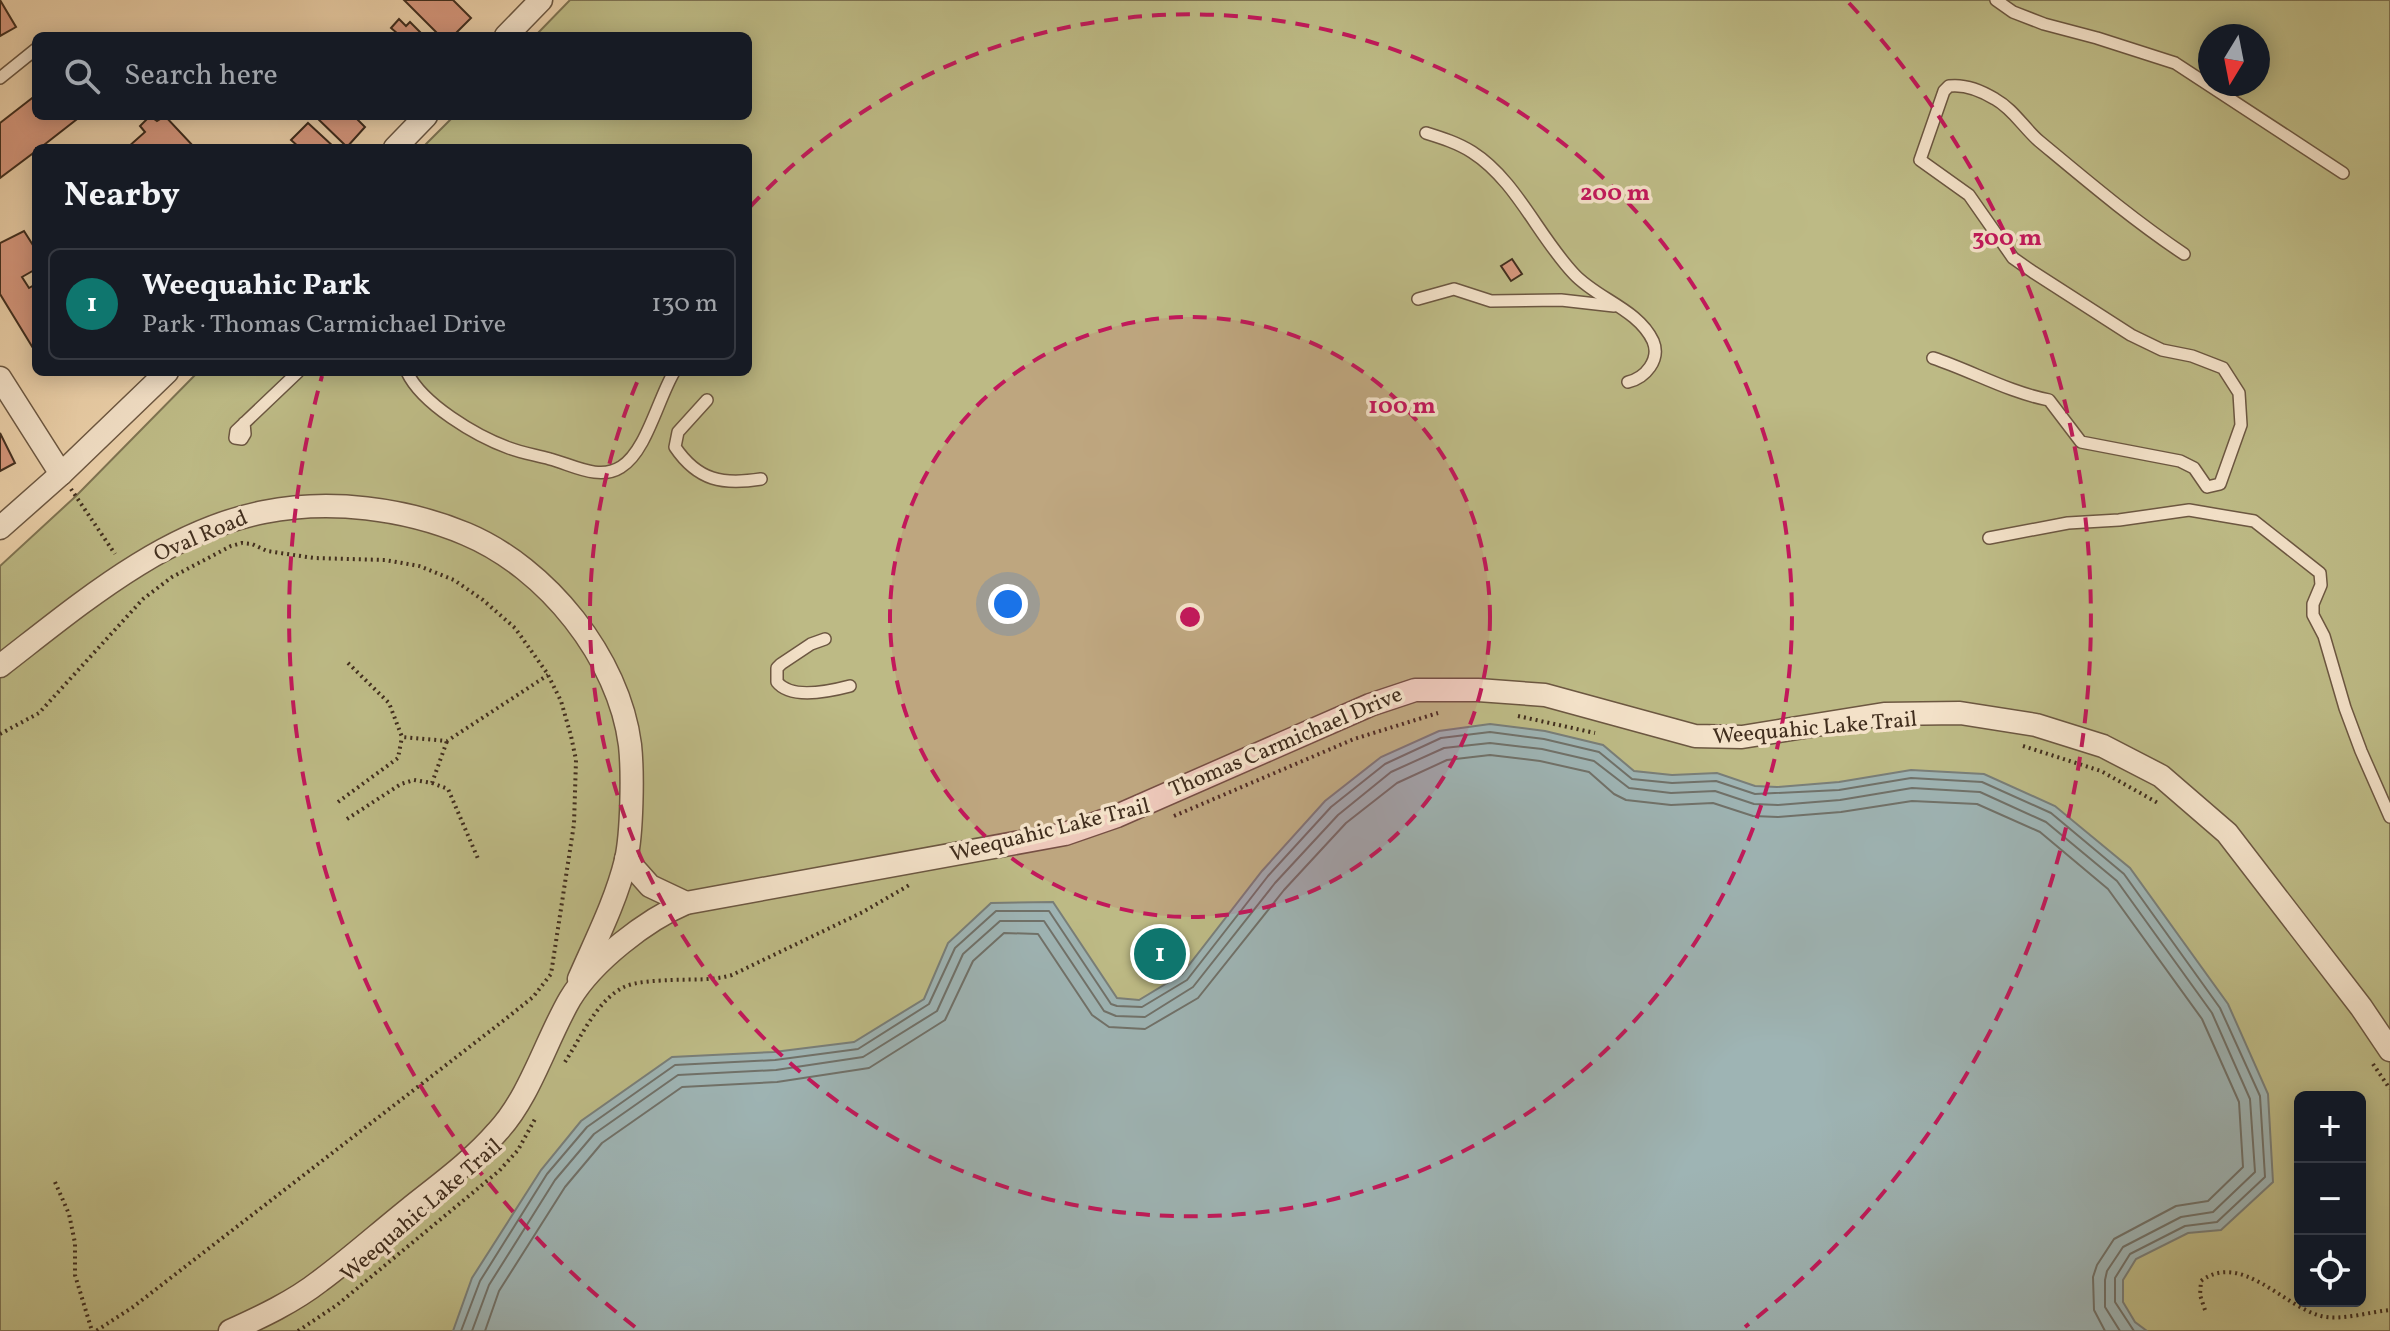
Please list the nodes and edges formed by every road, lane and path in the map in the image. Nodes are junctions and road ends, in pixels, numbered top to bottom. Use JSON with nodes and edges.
{"nodes":[{"id":1,"x":541,"y":0,"type":"edge"},
{"id":2,"x":1996,"y":0,"type":"edge"},
{"id":3,"x":510,"y":32,"type":"edge"},
{"id":4,"x":32,"y":52,"type":"edge"},
{"id":5,"x":0,"y":78,"type":"edge"},
{"id":6,"x":422,"y":120,"type":"edge"},
{"id":7,"x":1426,"y":133,"type":"dead end"},
{"id":8,"x":399,"y":144,"type":"edge"},
{"id":9,"x":2343,"y":173,"type":"dead end"},
{"id":10,"x":2184,"y":254,"type":"dead end"},
{"id":11,"x":1418,"y":299,"type":"dead end"},
{"id":12,"x":1618,"y":307,"type":"junction"},
{"id":13,"x":1933,"y":358,"type":"dead end"},
{"id":14,"x":163,"y":376,"type":"edge"},
{"id":15,"x":294,"y":376,"type":"edge"},
{"id":16,"x":410,"y":376,"type":"edge"},
{"id":17,"x":672,"y":376,"type":"edge"},
{"id":18,"x":0,"y":378,"type":"edge"},
{"id":19,"x":1628,"y":382,"type":"dead end"},
{"id":20,"x":707,"y":400,"type":"dead end"},
{"id":21,"x":244,"y":423,"type":"dead end"},
{"id":22,"x":761,"y":479,"type":"dead end"},
{"id":23,"x":67,"y":483,"type":"junction"},
{"id":24,"x":0,"y":528,"type":"edge"},
{"id":25,"x":1989,"y":538,"type":"dead end"},
{"id":26,"x":121,"y":564,"type":"dead end"},
{"id":27,"x":825,"y":639,"type":"dead end"},
{"id":28,"x":348,"y":663,"type":"dead end"},
{"id":29,"x":0,"y":666,"type":"edge"},
{"id":30,"x":548,"y":675,"type":"junction"},
{"id":31,"x":850,"y":686,"type":"dead end"},
{"id":32,"x":1446,"y":712,"type":"dead end"},
{"id":33,"x":1515,"y":715,"type":"dead end"},
{"id":34,"x":0,"y":734,"type":"edge"},
{"id":35,"x":1604,"y":735,"type":"dead end"},
{"id":36,"x":402,"y":737,"type":"junction"},
{"id":37,"x":447,"y":741,"type":"junction"},
{"id":38,"x":2021,"y":745,"type":"dead end"},
{"id":39,"x":432,"y":783,"type":"junction"},
{"id":40,"x":338,"y":802,"type":"dead end"},
{"id":41,"x":2161,"y":805,"type":"dead end"},
{"id":42,"x":1171,"y":817,"type":"dead end"},
{"id":43,"x":2390,"y":817,"type":"edge"},
{"id":44,"x":347,"y":819,"type":"dead end"},
{"id":45,"x":626,"y":859,"type":"junction"},
{"id":46,"x":479,"y":861,"type":"dead end"},
{"id":47,"x":913,"y":882,"type":"dead end"},
{"id":48,"x":686,"y":903,"type":"junction"},
{"id":49,"x":571,"y":998,"type":"junction"},
{"id":50,"x":2390,"y":1050,"type":"edge"},
{"id":51,"x":564,"y":1063,"type":"dead end"},
{"id":52,"x":535,"y":1118,"type":"dead end"},
{"id":53,"x":55,"y":1182,"type":"dead end"},
{"id":54,"x":2205,"y":1310,"type":"dead end"},
{"id":55,"x":2390,"y":1310,"type":"edge"},
{"id":56,"x":94,"y":1331,"type":"edge"},
{"id":57,"x":230,"y":1331,"type":"edge"},
{"id":58,"x":298,"y":1331,"type":"edge"}],
"edges":[{"from":1,"to":3,"type":"street"},
{"from":2,"to":9,"type":"lane"},
{"from":4,"to":5,"type":"lane"},
{"from":6,"to":8,"type":"street"},
{"from":7,"to":12,"type":"lane"},
{"from":10,"to":13,"type":"lane"},
{"from":11,"to":12,"type":"lane"},
{"from":12,"to":19,"type":"lane"},
{"from":14,"to":23,"type":"street"},
{"from":15,"to":21,"type":"lane"},
{"from":16,"to":17,"type":"lane"},
{"from":18,"to":23,"type":"street"},
{"from":20,"to":22,"type":"lane"},
{"from":23,"to":24,"type":"street"},
{"from":23,"to":26,"type":"path"},
{"from":25,"to":43,"type":"lane"},
{"from":27,"to":31,"type":"lane"},
{"from":28,"to":36,"type":"path"},
{"from":29,"to":45,"type":"street","name":"Oval Road"},
{"from":30,"to":34,"type":"path"},
{"from":30,"to":37,"type":"path"},
{"from":30,"to":56,"type":"path"},
{"from":32,"to":42,"type":"path","name":"Weequahic Lake Trail"},
{"from":33,"to":35,"type":"path"},
{"from":36,"to":37,"type":"path"},
{"from":36,"to":40,"type":"path"},
{"from":37,"to":39,"type":"path"},
{"from":38,"to":41,"type":"path"},
{"from":39,"to":44,"type":"path"},
{"from":39,"to":46,"type":"path"},
{"from":45,"to":48,"type":"street"},
{"from":45,"to":49,"type":"street","name":"Oval Road"},
{"from":47,"to":51,"type":"path"},
{"from":48,"to":49,"type":"street","name":"Thomas Carmichael Drive"},
{"from":48,"to":50,"type":"street","name":"Thomas Carmichael Drive"},
{"from":49,"to":57,"type":"street","name":"Thomas Carmichael Drive"},
{"from":52,"to":58,"type":"path","name":"Weequahic Lake Trail"},
{"from":53,"to":56,"type":"path"},
{"from":54,"to":55,"type":"path"}]}
